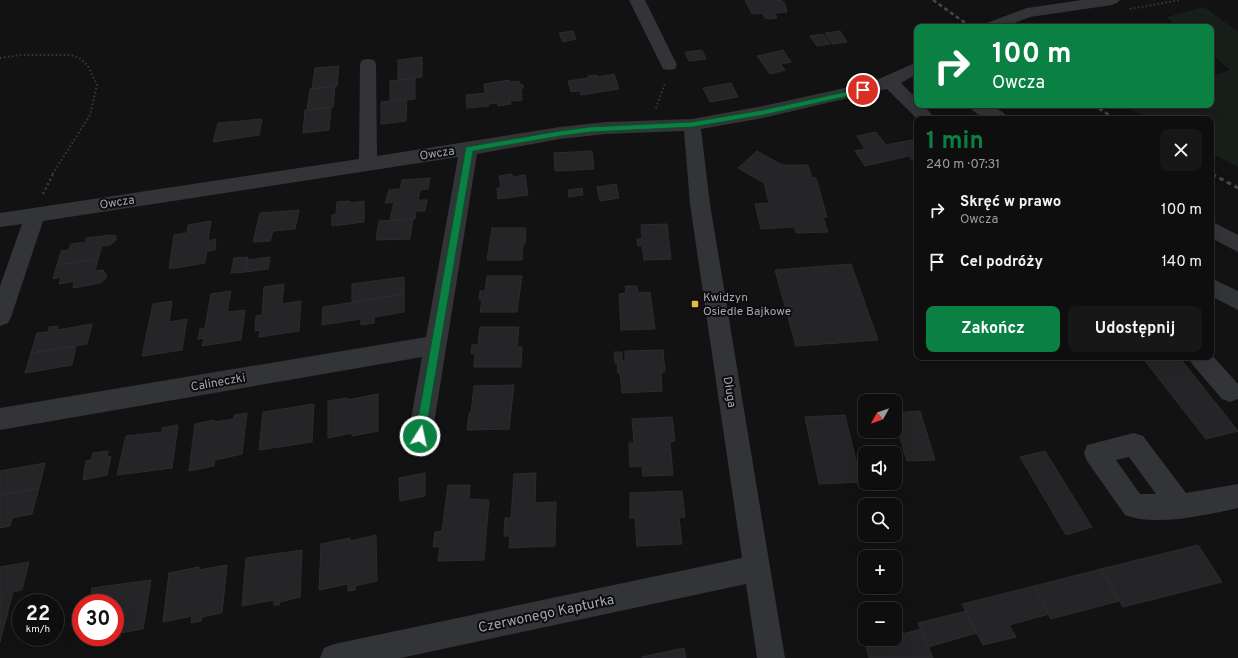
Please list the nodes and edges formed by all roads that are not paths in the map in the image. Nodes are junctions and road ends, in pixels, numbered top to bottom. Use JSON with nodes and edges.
{"nodes":[{"id":1,"x":637,"y":0,"type":"edge"},
{"id":2,"x":1112,"y":0,"type":"edge"},
{"id":3,"x":998,"y":24,"type":"edge"},
{"id":4,"x":368,"y":64,"type":"dead end"},
{"id":5,"x":669,"y":65,"type":"road end"},
{"id":6,"x":914,"y":69,"type":"edge"},
{"id":7,"x":890,"y":82,"type":"junction"},
{"id":8,"x":914,"y":107,"type":"edge"},
{"id":9,"x":915,"y":108,"type":"edge"},
{"id":10,"x":983,"y":108,"type":"edge"},
{"id":11,"x":923,"y":116,"type":"edge"},
{"id":12,"x":1001,"y":116,"type":"edge"},
{"id":13,"x":692,"y":125,"type":"junction"},
{"id":14,"x":469,"y":149,"type":"junction"},
{"id":15,"x":368,"y":164,"type":"junction"},
{"id":16,"x":35,"y":215,"type":"junction"},
{"id":17,"x":0,"y":220,"type":"edge"},
{"id":18,"x":1214,"y":231,"type":"edge"},
{"id":19,"x":1238,"y":244,"type":"edge"},
{"id":20,"x":1214,"y":288,"type":"edge"},
{"id":21,"x":1238,"y":301,"type":"edge"},
{"id":22,"x":0,"y":316,"type":"edge"},
{"id":23,"x":436,"y":345,"type":"junction"},
{"id":24,"x":1203,"y":360,"type":"edge"},
{"id":25,"x":1235,"y":395,"type":"edge"},
{"id":26,"x":0,"y":419,"type":"edge"},
{"id":27,"x":420,"y":436,"type":"dead end"},
{"id":28,"x":1238,"y":496,"type":"edge"},
{"id":29,"x":1180,"y":507,"type":"dead end"},
{"id":30,"x":758,"y":568,"type":"junction"},
{"id":31,"x":373,"y":654,"type":"edge"},
{"id":32,"x":334,"y":658,"type":"edge"},
{"id":33,"x":771,"y":658,"type":"edge"}],
"edges":[{"from":1,"to":5,"type":"street"},
{"from":2,"to":3,"type":"street"},
{"from":4,"to":15,"type":"street"},
{"from":6,"to":7,"type":"street","name":"Owcza"},
{"from":7,"to":8,"type":"street"},
{"from":7,"to":13,"type":"street","name":"Owcza"},
{"from":9,"to":11,"type":"street"},
{"from":10,"to":12,"type":"street"},
{"from":13,"to":14,"type":"street","name":"Owcza"},
{"from":13,"to":30,"type":"street","name":"Długa"},
{"from":14,"to":15,"type":"street","name":"Owcza"},
{"from":14,"to":23,"type":"street"},
{"from":15,"to":16,"type":"street","name":"Owcza"},
{"from":16,"to":17,"type":"street","name":"Owcza"},
{"from":16,"to":22,"type":"street"},
{"from":18,"to":19,"type":"street"},
{"from":20,"to":21,"type":"street"},
{"from":23,"to":26,"type":"street","name":"Calineczki"},
{"from":23,"to":27,"type":"street"},
{"from":24,"to":25,"type":"street"},
{"from":28,"to":29,"type":"street"},
{"from":30,"to":31,"type":"street","name":"Czerwonego Kapturka"},
{"from":30,"to":33,"type":"street","name":"Długa"},
{"from":31,"to":32,"type":"street","name":"Czerwonego Kapturka"}]}
